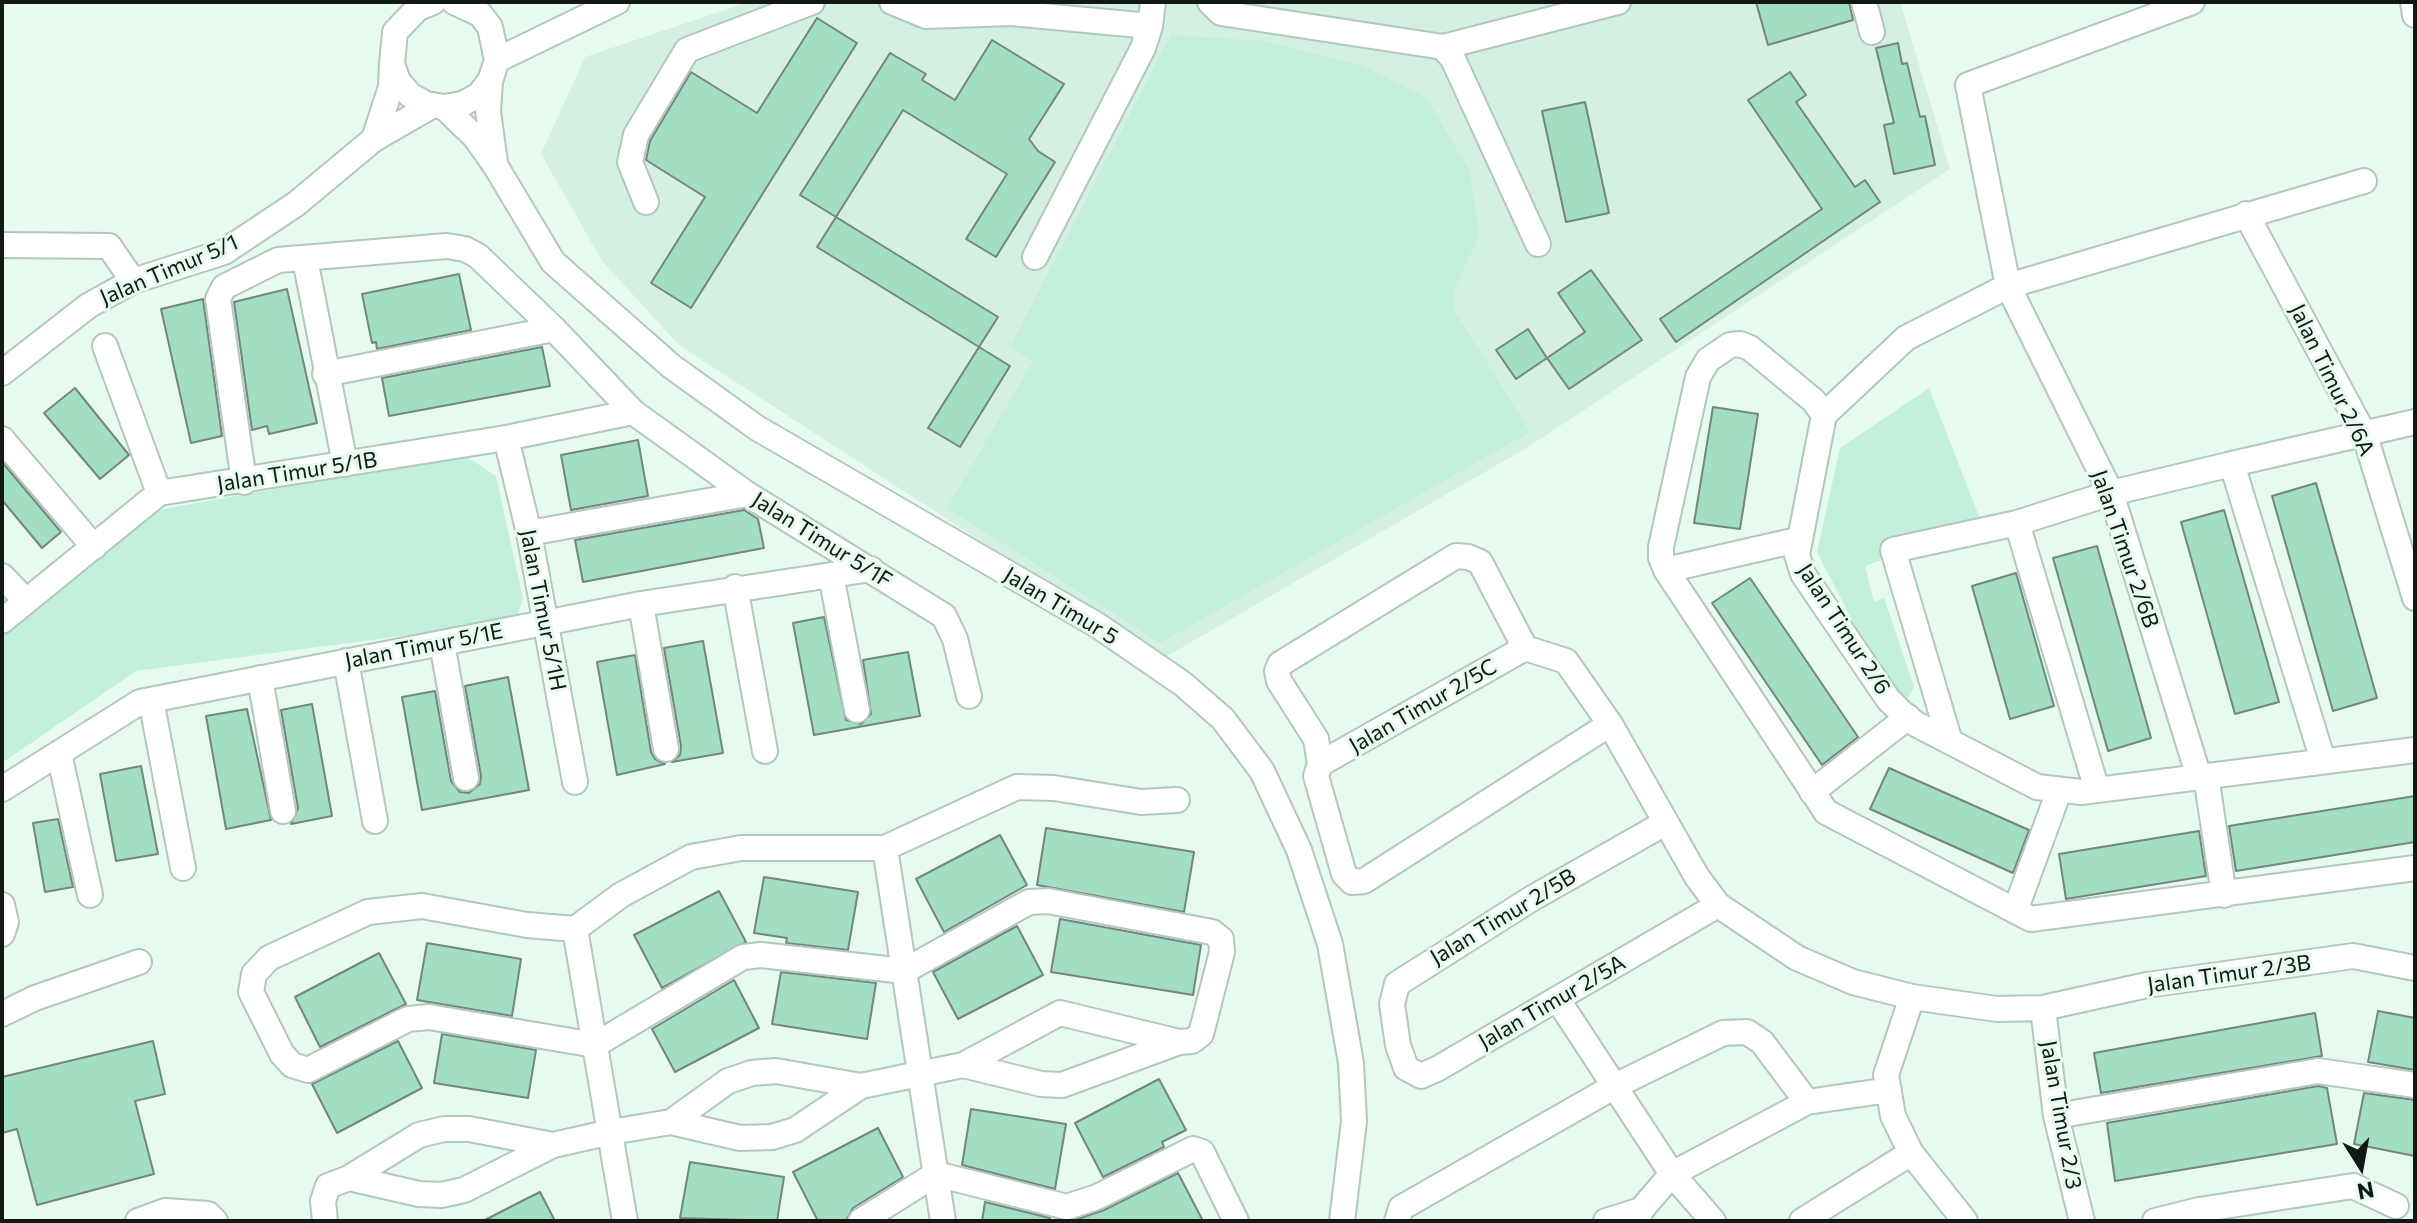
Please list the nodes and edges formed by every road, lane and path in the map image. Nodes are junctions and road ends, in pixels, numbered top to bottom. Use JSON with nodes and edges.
{"nodes":[{"id":1,"x":433,"y":2,"type":"edge"},
{"id":2,"x":617,"y":2,"type":"edge"},
{"id":3,"x":812,"y":2,"type":"edge"},
{"id":4,"x":892,"y":2,"type":"edge"},
{"id":5,"x":1210,"y":2,"type":"edge"},
{"id":6,"x":1618,"y":2,"type":"edge"},
{"id":7,"x":1864,"y":2,"type":"edge"},
{"id":8,"x":2192,"y":2,"type":"edge"},
{"id":9,"x":2413,"y":2,"type":"edge"},
{"id":10,"x":466,"y":3,"type":"edge"},
{"id":11,"x":1152,"y":14,"type":"edge"},
{"id":12,"x":2415,"y":15,"type":"edge"},
{"id":13,"x":1872,"y":32,"type":"dead end"},
{"id":14,"x":1443,"y":47,"type":"junction"},
{"id":15,"x":392,"y":64,"type":"junction"},
{"id":16,"x":494,"y":70,"type":"junction"},
{"id":17,"x":439,"y":106,"type":"junction"},
{"id":18,"x":374,"y":139,"type":"junction"},
{"id":19,"x":495,"y":165,"type":"junction"},
{"id":20,"x":2364,"y":181,"type":"dead end"},
{"id":21,"x":646,"y":202,"type":"dead end"},
{"id":22,"x":2246,"y":214,"type":"junction"},
{"id":23,"x":1538,"y":244,"type":"dead end"},
{"id":24,"x":2,"y":245,"type":"edge"},
{"id":25,"x":1035,"y":257,"type":"dead end"},
{"id":26,"x":305,"y":259,"type":"junction"},
{"id":27,"x":133,"y":281,"type":"junction"},
{"id":28,"x":2008,"y":286,"type":"junction"},
{"id":29,"x":554,"y":329,"type":"junction"},
{"id":30,"x":105,"y":346,"type":"dead end"},
{"id":31,"x":2,"y":373,"type":"edge"},
{"id":32,"x":325,"y":374,"type":"junction"},
{"id":33,"x":633,"y":412,"type":"junction"},
{"id":34,"x":1824,"y":415,"type":"junction"},
{"id":35,"x":2415,"y":422,"type":"edge"},
{"id":36,"x":2365,"y":436,"type":"junction"},
{"id":37,"x":506,"y":438,"type":"junction"},
{"id":38,"x":2,"y":439,"type":"edge"},
{"id":39,"x":345,"y":464,"type":"junction"},
{"id":40,"x":2232,"y":464,"type":"junction"},
{"id":41,"x":244,"y":482,"type":"junction"},
{"id":42,"x":159,"y":493,"type":"junction"},
{"id":43,"x":2111,"y":493,"type":"junction"},
{"id":44,"x":747,"y":494,"type":"junction"},
{"id":45,"x":2017,"y":523,"type":"junction"},
{"id":46,"x":529,"y":533,"type":"junction"},
{"id":47,"x":1797,"y":540,"type":"junction"},
{"id":48,"x":94,"y":547,"type":"junction"},
{"id":49,"x":871,"y":569,"type":"junction"},
{"id":50,"x":1666,"y":570,"type":"junction"},
{"id":51,"x":831,"y":575,"type":"junction"},
{"id":52,"x":2,"y":576,"type":"edge"},
{"id":53,"x":735,"y":587,"type":"junction"},
{"id":54,"x":2415,"y":598,"type":"edge"},
{"id":55,"x":26,"y":601,"type":"junction"},
{"id":56,"x":641,"y":604,"type":"junction"},
{"id":57,"x":2,"y":621,"type":"edge"},
{"id":58,"x":546,"y":623,"type":"junction"},
{"id":59,"x":442,"y":643,"type":"junction"},
{"id":60,"x":1525,"y":648,"type":"junction"},
{"id":61,"x":346,"y":661,"type":"junction"},
{"id":62,"x":260,"y":678,"type":"junction"},
{"id":63,"x":969,"y":696,"type":"dead end"},
{"id":64,"x":151,"y":700,"type":"junction"},
{"id":65,"x":857,"y":710,"type":"dead end"},
{"id":66,"x":1908,"y":717,"type":"junction"},
{"id":67,"x":1610,"y":724,"type":"junction"},
{"id":68,"x":1950,"y":742,"type":"junction"},
{"id":69,"x":666,"y":749,"type":"dead end"},
{"id":70,"x":2415,"y":750,"type":"edge"},
{"id":71,"x":765,"y":751,"type":"dead end"},
{"id":72,"x":59,"y":753,"type":"junction"},
{"id":73,"x":2323,"y":761,"type":"junction"},
{"id":74,"x":1320,"y":764,"type":"junction"},
{"id":75,"x":2203,"y":776,"type":"junction"},
{"id":76,"x":466,"y":778,"type":"dead end"},
{"id":77,"x":575,"y":782,"type":"dead end"},
{"id":78,"x":2,"y":789,"type":"edge"},
{"id":79,"x":2097,"y":790,"type":"junction"},
{"id":80,"x":2059,"y":791,"type":"junction"},
{"id":81,"x":1812,"y":792,"type":"junction"},
{"id":82,"x":1177,"y":800,"type":"dead end"},
{"id":83,"x":283,"y":811,"type":"dead end"},
{"id":84,"x":375,"y":821,"type":"dead end"},
{"id":85,"x":1665,"y":823,"type":"junction"},
{"id":86,"x":885,"y":848,"type":"junction"},
{"id":87,"x":183,"y":868,"type":"dead end"},
{"id":88,"x":2415,"y":868,"type":"edge"},
{"id":89,"x":90,"y":895,"type":"dead end"},
{"id":90,"x":2224,"y":895,"type":"junction"},
{"id":91,"x":2,"y":905,"type":"edge"},
{"id":92,"x":1718,"y":905,"type":"junction"},
{"id":93,"x":2015,"y":911,"type":"junction"},
{"id":94,"x":575,"y":929,"type":"junction"},
{"id":95,"x":2,"y":934,"type":"edge"},
{"id":96,"x":139,"y":962,"type":"dead end"},
{"id":97,"x":2415,"y":968,"type":"edge"},
{"id":98,"x":904,"y":971,"type":"junction"},
{"id":99,"x":1912,"y":997,"type":"junction"},
{"id":100,"x":1558,"y":1000,"type":"junction"},
{"id":101,"x":2043,"y":1008,"type":"junction"},
{"id":102,"x":2,"y":1014,"type":"edge"},
{"id":103,"x":1179,"y":1042,"type":"junction"},
{"id":104,"x":595,"y":1045,"type":"junction"},
{"id":105,"x":1398,"y":1045,"type":"joint"},
{"id":106,"x":963,"y":1065,"type":"junction"},
{"id":107,"x":921,"y":1073,"type":"junction"},
{"id":108,"x":2415,"y":1085,"type":"edge"},
{"id":109,"x":861,"y":1086,"type":"junction"},
{"id":110,"x":1615,"y":1086,"type":"junction"},
{"id":111,"x":1889,"y":1090,"type":"junction"},
{"id":112,"x":1807,"y":1102,"type":"junction"},
{"id":113,"x":2056,"y":1116,"type":"junction"},
{"id":114,"x":671,"y":1122,"type":"junction"},
{"id":115,"x":611,"y":1132,"type":"junction"},
{"id":116,"x":553,"y":1145,"type":"junction"},
{"id":117,"x":1911,"y":1153,"type":"junction"},
{"id":118,"x":936,"y":1174,"type":"junction"},
{"id":119,"x":1672,"y":1174,"type":"junction"},
{"id":120,"x":349,"y":1178,"type":"junction"},
{"id":121,"x":2396,"y":1206,"type":"dead end"},
{"id":122,"x":1639,"y":1216,"type":"edge"},
{"id":123,"x":138,"y":1221,"type":"edge"},
{"id":124,"x":215,"y":1221,"type":"edge"},
{"id":125,"x":325,"y":1221,"type":"edge"},
{"id":126,"x":625,"y":1221,"type":"edge"},
{"id":127,"x":861,"y":1221,"type":"edge"},
{"id":128,"x":943,"y":1221,"type":"edge"},
{"id":129,"x":1236,"y":1221,"type":"edge"},
{"id":130,"x":1342,"y":1221,"type":"edge"},
{"id":131,"x":1397,"y":1221,"type":"edge"},
{"id":132,"x":1606,"y":1221,"type":"edge"},
{"id":133,"x":1713,"y":1221,"type":"edge"},
{"id":134,"x":1802,"y":1221,"type":"edge"},
{"id":135,"x":1965,"y":1221,"type":"edge"},
{"id":136,"x":2082,"y":1221,"type":"edge"},
{"id":137,"x":2155,"y":1221,"type":"edge"}],
"edges":[{"from":1,"to":15,"type":"street"},
{"from":2,"to":16,"type":"street","name":"Jalan Timur 5/1"},
{"from":3,"to":21,"type":"street"},
{"from":4,"to":11,"type":"street"},
{"from":5,"to":14,"type":"street"},
{"from":6,"to":14,"type":"street"},
{"from":7,"to":13,"type":"street"},
{"from":8,"to":28,"type":"street","name":"Jalan Timur 2/6B"},
{"from":9,"to":12,"type":"street"},
{"from":10,"to":16,"type":"street","name":"Jalan Timur 5"},
{"from":11,"to":25,"type":"street"},
{"from":14,"to":23,"type":"street"},
{"from":15,"to":17,"type":"street","name":"Jalan Timur 5"},
{"from":15,"to":18,"type":"street"},
{"from":16,"to":17,"type":"street","name":"Jalan Timur 5/1"},
{"from":16,"to":19,"type":"street","name":"Jalan Timur 5"},
{"from":17,"to":18,"type":"street","name":"Jalan Timur 5/1"},
{"from":17,"to":19,"type":"street","name":"Jalan Timur 5"},
{"from":18,"to":27,"type":"street","name":"Jalan Timur 5/1"},
{"from":19,"to":130,"type":"street","name":"Jalan Timur 5"},
{"from":20,"to":22,"type":"street"},
{"from":22,"to":28,"type":"street"},
{"from":22,"to":36,"type":"street","name":"Jalan Timur 2/6A"},
{"from":24,"to":27,"type":"street"},
{"from":26,"to":29,"type":"street","name":"Jalan Timur 5/1F"},
{"from":26,"to":32,"type":"street"},
{"from":26,"to":41,"type":"street","name":"Jalan Timur 5/1F"},
{"from":27,"to":31,"type":"street","name":"Jalan Timur 5/1"},
{"from":28,"to":34,"type":"street"},
{"from":28,"to":43,"type":"street","name":"Jalan Timur 2/6B"},
{"from":29,"to":32,"type":"street"},
{"from":29,"to":33,"type":"street","name":"Jalan Timur 5/1F"},
{"from":30,"to":42,"type":"street"},
{"from":32,"to":39,"type":"street"},
{"from":33,"to":37,"type":"street","name":"Jalan Timur 5/1B"},
{"from":33,"to":44,"type":"street","name":"Jalan Timur 5/1F"},
{"from":34,"to":47,"type":"street","name":"Jalan Timur 2/6"},
{"from":34,"to":50,"type":"street"},
{"from":35,"to":36,"type":"street"},
{"from":36,"to":40,"type":"street"},
{"from":36,"to":54,"type":"street","name":"Jalan Timur 2/6A"},
{"from":37,"to":39,"type":"street","name":"Jalan Timur 5/1B"},
{"from":37,"to":46,"type":"street","name":"Jalan Timur 5/1H"},
{"from":38,"to":48,"type":"street"},
{"from":39,"to":41,"type":"street","name":"Jalan Timur 5/1B"},
{"from":40,"to":43,"type":"street"},
{"from":40,"to":73,"type":"street"},
{"from":41,"to":42,"type":"street","name":"Jalan Timur 5/1B"},
{"from":42,"to":48,"type":"street"},
{"from":43,"to":45,"type":"street"},
{"from":43,"to":75,"type":"street","name":"Jalan Timur 2/6B"},
{"from":44,"to":46,"type":"street"},
{"from":44,"to":49,"type":"street","name":"Jalan Timur 5/1F"},
{"from":45,"to":68,"type":"street"},
{"from":45,"to":79,"type":"street"},
{"from":46,"to":58,"type":"street","name":"Jalan Timur 5/1H"},
{"from":47,"to":50,"type":"street"},
{"from":47,"to":66,"type":"street","name":"Jalan Timur 2/6"},
{"from":48,"to":55,"type":"street"},
{"from":49,"to":51,"type":"street","name":"Jalan Timur 5/1E"},
{"from":49,"to":63,"type":"street","name":"Jalan Timur 5/1F"},
{"from":50,"to":81,"type":"street"},
{"from":51,"to":53,"type":"street","name":"Jalan Timur 5/1E"},
{"from":51,"to":65,"type":"street"},
{"from":52,"to":55,"type":"street"},
{"from":53,"to":56,"type":"street","name":"Jalan Timur 5/1E"},
{"from":53,"to":71,"type":"street"},
{"from":55,"to":57,"type":"street"},
{"from":56,"to":58,"type":"street","name":"Jalan Timur 5/1E"},
{"from":56,"to":69,"type":"street"},
{"from":58,"to":59,"type":"street","name":"Jalan Timur 5/1E"},
{"from":58,"to":77,"type":"street","name":"Jalan Timur 5/1H"},
{"from":59,"to":61,"type":"street","name":"Jalan Timur 5/1E"},
{"from":59,"to":76,"type":"street"},
{"from":60,"to":67,"type":"street"},
{"from":60,"to":74,"type":"street","name":"Jalan Timur 2/5C"},
{"from":60,"to":74,"type":"street"},
{"from":61,"to":62,"type":"street","name":"Jalan Timur 5/1E"},
{"from":61,"to":84,"type":"street"},
{"from":62,"to":64,"type":"street","name":"Jalan Timur 5/1E"},
{"from":62,"to":83,"type":"street"},
{"from":64,"to":72,"type":"street","name":"Jalan Timur 5/1E"},
{"from":64,"to":87,"type":"street"},
{"from":66,"to":68,"type":"street","name":"Jalan Timur 2/6"},
{"from":66,"to":81,"type":"street"},
{"from":67,"to":74,"type":"street"},
{"from":67,"to":85,"type":"street"},
{"from":68,"to":80,"type":"street","name":"Jalan Timur 2/6"},
{"from":70,"to":73,"type":"street","name":"Jalan Timur 2/6"},
{"from":72,"to":78,"type":"street","name":"Jalan Timur 5/1E"},
{"from":72,"to":89,"type":"street"},
{"from":73,"to":75,"type":"street","name":"Jalan Timur 2/6"},
{"from":75,"to":79,"type":"street","name":"Jalan Timur 2/6"},
{"from":75,"to":90,"type":"street","name":"Jalan Timur 2/6B"},
{"from":79,"to":80,"type":"street","name":"Jalan Timur 2/6"},
{"from":80,"to":93,"type":"street"},
{"from":81,"to":93,"type":"street"},
{"from":82,"to":86,"type":"street"},
{"from":85,"to":92,"type":"street"},
{"from":85,"to":105,"type":"street","name":"Jalan Timur 2/5B"},
{"from":86,"to":94,"type":"street"},
{"from":86,"to":98,"type":"street"},
{"from":88,"to":90,"type":"street"},
{"from":90,"to":93,"type":"street"},
{"from":91,"to":95,"type":"street"},
{"from":92,"to":99,"type":"street","name":"Jalan Timur 2/3B"},
{"from":92,"to":100,"type":"street","name":"Jalan Timur 2/5A"},
{"from":94,"to":104,"type":"street"},
{"from":94,"to":104,"type":"street"},
{"from":96,"to":102,"type":"street"},
{"from":97,"to":101,"type":"street","name":"Jalan Timur 2/3B"},
{"from":98,"to":103,"type":"street"},
{"from":98,"to":104,"type":"street"},
{"from":98,"to":107,"type":"street"},
{"from":99,"to":101,"type":"street","name":"Jalan Timur 2/3B"},
{"from":99,"to":111,"type":"street"},
{"from":100,"to":105,"type":"street","name":"Jalan Timur 2/5A"},
{"from":100,"to":110,"type":"street"},
{"from":101,"to":113,"type":"street","name":"Jalan Timur 2/3"},
{"from":103,"to":106,"type":"street"},
{"from":103,"to":106,"type":"street"},
{"from":104,"to":115,"type":"street"},
{"from":106,"to":107,"type":"street"},
{"from":107,"to":109,"type":"street"},
{"from":107,"to":118,"type":"street"},
{"from":108,"to":113,"type":"street"},
{"from":109,"to":114,"type":"street"},
{"from":109,"to":114,"type":"street"},
{"from":110,"to":112,"type":"street"},
{"from":110,"to":119,"type":"street"},
{"from":110,"to":131,"type":"street"},
{"from":111,"to":112,"type":"street"},
{"from":111,"to":117,"type":"street"},
{"from":112,"to":119,"type":"street"},
{"from":113,"to":136,"type":"street","name":"Jalan Timur 2/3"},
{"from":114,"to":115,"type":"street"},
{"from":115,"to":116,"type":"street"},
{"from":115,"to":126,"type":"street"},
{"from":116,"to":120,"type":"street"},
{"from":116,"to":120,"type":"street"},
{"from":117,"to":134,"type":"street"},
{"from":117,"to":135,"type":"street"},
{"from":118,"to":127,"type":"street"},
{"from":118,"to":128,"type":"street"},
{"from":118,"to":129,"type":"street"},
{"from":119,"to":122,"type":"street"},
{"from":119,"to":133,"type":"street"},
{"from":120,"to":125,"type":"street"},
{"from":121,"to":137,"type":"street"},
{"from":122,"to":132,"type":"street"},
{"from":123,"to":124,"type":"street"}]}
